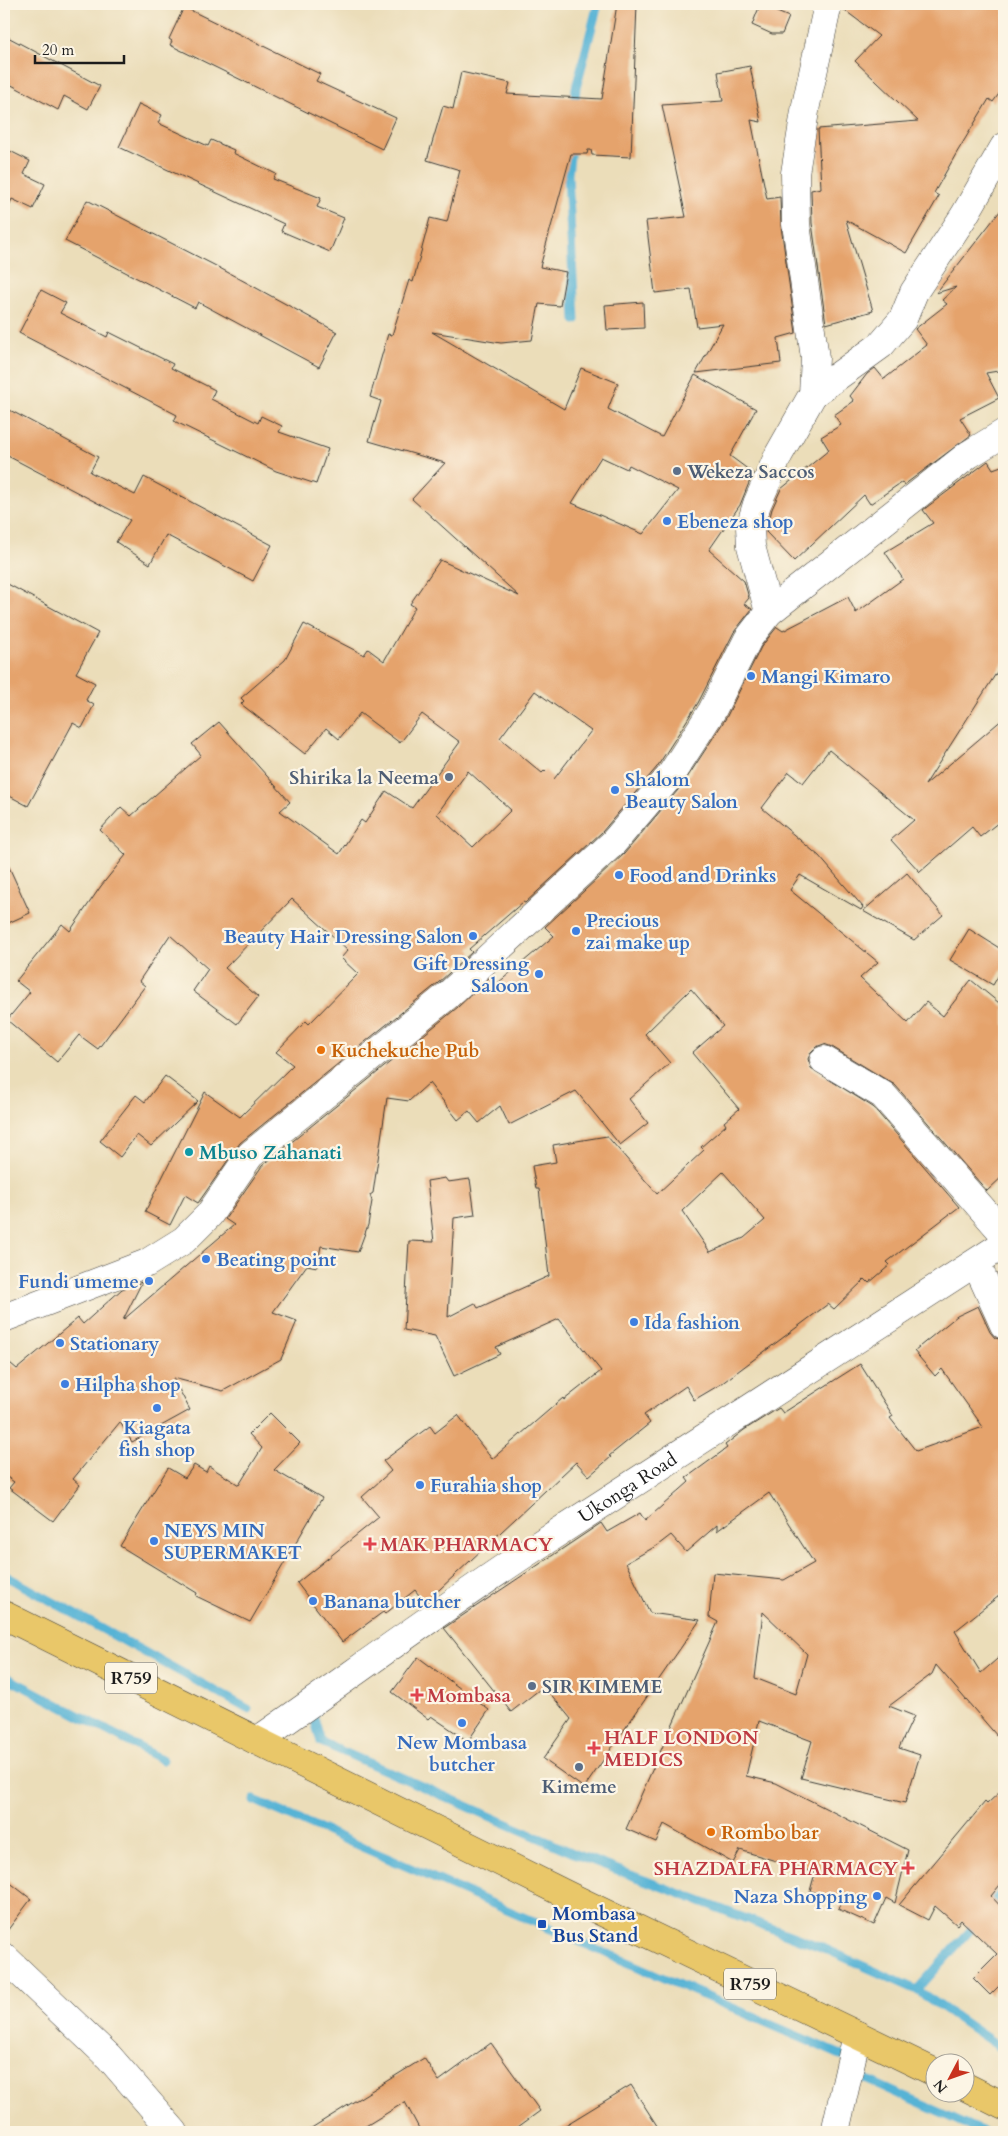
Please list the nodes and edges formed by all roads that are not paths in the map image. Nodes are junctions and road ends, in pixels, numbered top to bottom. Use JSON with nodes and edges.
{"nodes":[{"id":1,"x":828,"y":4,"type":"edge"},
{"id":2,"x":1004,"y":148,"type":"edge"},
{"id":3,"x":813,"y":394,"type":"junction"},
{"id":4,"x":1004,"y":433,"type":"edge"},
{"id":5,"x":769,"y":612,"type":"junction"},
{"id":6,"x":824,"y":1060,"type":"dead end"},
{"id":7,"x":1004,"y":1234,"type":"edge"},
{"id":8,"x":1004,"y":1244,"type":"edge"},
{"id":9,"x":976,"y":1262,"type":"junction"},
{"id":10,"x":4,"y":1318,"type":"edge"},
{"id":11,"x":1004,"y":1325,"type":"edge"},
{"id":12,"x":4,"y":1615,"type":"edge"},
{"id":13,"x":257,"y":1741,"type":"junction"},
{"id":14,"x":4,"y":1957,"type":"edge"},
{"id":15,"x":857,"y":2036,"type":"junction"},
{"id":16,"x":926,"y":2068,"type":"edge"},
{"id":17,"x":976,"y":2092,"type":"edge"},
{"id":18,"x":1004,"y":2106,"type":"edge"},
{"id":19,"x":174,"y":2132,"type":"edge"},
{"id":20,"x":835,"y":2132,"type":"edge"}],
"edges":[{"from":1,"to":3,"type":"street"},
{"from":2,"to":3,"type":"street"},
{"from":3,"to":5,"type":"street"},
{"from":4,"to":5,"type":"street"},
{"from":5,"to":10,"type":"street"},
{"from":6,"to":7,"type":"street"},
{"from":8,"to":9,"type":"street","name":"Ukonga Road"},
{"from":9,"to":11,"type":"street"},
{"from":9,"to":13,"type":"street","name":"Ukonga Road"},
{"from":12,"to":13,"type":"main road","number":"R759"},
{"from":13,"to":15,"type":"main road","number":"R759"},
{"from":14,"to":19,"type":"street"},
{"from":15,"to":16,"type":"main road","number":"R759"},
{"from":15,"to":20,"type":"street"},
{"from":17,"to":18,"type":"main road"}]}
